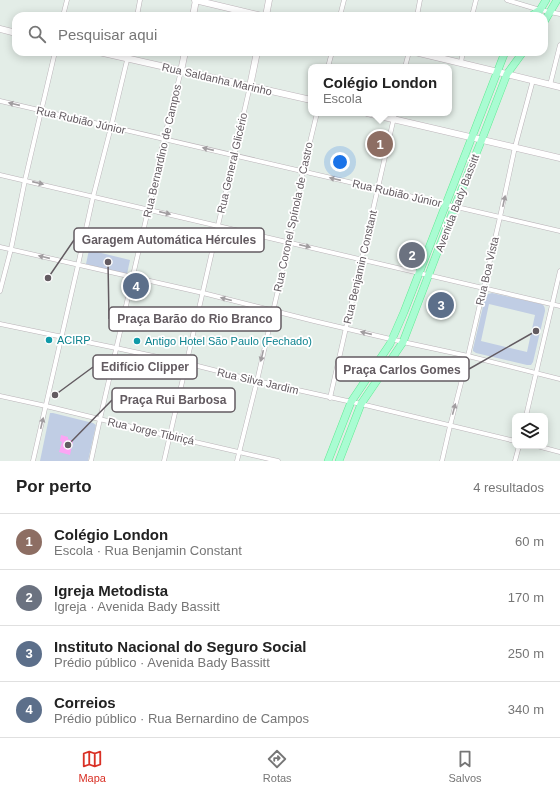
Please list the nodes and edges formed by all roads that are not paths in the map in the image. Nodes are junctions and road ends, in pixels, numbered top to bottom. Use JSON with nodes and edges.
{"nodes":[{"id":1,"x":67,"y":0,"type":"edge"},
{"id":2,"x":140,"y":0,"type":"edge"},
{"id":3,"x":196,"y":0,"type":"edge"},
{"id":4,"x":269,"y":0,"type":"edge"},
{"id":5,"x":344,"y":0,"type":"edge"},
{"id":6,"x":420,"y":0,"type":"edge"},
{"id":7,"x":476,"y":0,"type":"edge"},
{"id":8,"x":507,"y":0,"type":"edge"},
{"id":9,"x":546,"y":0,"type":"edge"},
{"id":10,"x":558,"y":0,"type":"edge"},
{"id":11,"x":540,"y":10,"type":"junction"},
{"id":12,"x":65,"y":12,"type":"edge"},
{"id":13,"x":138,"y":12,"type":"edge"},
{"id":14,"x":194,"y":12,"type":"edge"},
{"id":15,"x":246,"y":12,"type":"edge"},
{"id":16,"x":267,"y":12,"type":"edge"},
{"id":17,"x":341,"y":12,"type":"edge"},
{"id":18,"x":418,"y":12,"type":"edge"},
{"id":19,"x":473,"y":12,"type":"edge"},
{"id":20,"x":537,"y":12,"type":"edge"},
{"id":21,"x":551,"y":12,"type":"junction"},
{"id":22,"x":560,"y":14,"type":"edge"},
{"id":23,"x":548,"y":16,"type":"edge"},
{"id":24,"x":0,"y":30,"type":"edge"},
{"id":25,"x":12,"y":32,"type":"edge"},
{"id":26,"x":560,"y":45,"type":"edge"},
{"id":27,"x":54,"y":56,"type":"edge"},
{"id":28,"x":128,"y":56,"type":"edge"},
{"id":29,"x":131,"y":56,"type":"edge"},
{"id":30,"x":184,"y":56,"type":"edge"},
{"id":31,"x":256,"y":56,"type":"edge"},
{"id":32,"x":433,"y":56,"type":"edge"},
{"id":33,"x":463,"y":56,"type":"edge"},
{"id":34,"x":503,"y":56,"type":"edge"},
{"id":35,"x":520,"y":56,"type":"edge"},
{"id":36,"x":461,"y":62,"type":"junction"},
{"id":37,"x":181,"y":71,"type":"junction"},
{"id":38,"x":497,"y":72,"type":"junction"},
{"id":39,"x":507,"y":74,"type":"junction"},
{"id":40,"x":533,"y":80,"type":"junction"},
{"id":41,"x":550,"y":85,"type":"junction"},
{"id":42,"x":250,"y":86,"type":"junction"},
{"id":43,"x":560,"y":87,"type":"edge"},
{"id":44,"x":308,"y":99,"type":"edge"},
{"id":45,"x":0,"y":101,"type":"edge"},
{"id":46,"x":41,"y":111,"type":"junction"},
{"id":47,"x":316,"y":116,"type":"edge"},
{"id":48,"x":394,"y":116,"type":"edge"},
{"id":49,"x":111,"y":127,"type":"junction"},
{"id":50,"x":471,"y":137,"type":"junction"},
{"id":51,"x":164,"y":139,"type":"junction"},
{"id":52,"x":482,"y":139,"type":"junction"},
{"id":53,"x":515,"y":147,"type":"junction"},
{"id":54,"x":234,"y":155,"type":"junction"},
{"id":55,"x":560,"y":158,"type":"edge"},
{"id":56,"x":303,"y":171,"type":"junction"},
{"id":57,"x":0,"y":175,"type":"edge"},
{"id":58,"x":25,"y":180,"type":"junction"},
{"id":59,"x":378,"y":188,"type":"junction"},
{"id":60,"x":93,"y":197,"type":"junction"},
{"id":61,"x":446,"y":204,"type":"junction"},
{"id":62,"x":455,"y":206,"type":"junction"},
{"id":63,"x":148,"y":210,"type":"junction"},
{"id":64,"x":500,"y":217,"type":"junction"},
{"id":65,"x":218,"y":226,"type":"junction"},
{"id":66,"x":560,"y":231,"type":"edge"},
{"id":67,"x":289,"y":242,"type":"junction"},
{"id":68,"x":0,"y":247,"type":"edge"},
{"id":69,"x":11,"y":249,"type":"junction"},
{"id":70,"x":362,"y":259,"type":"junction"},
{"id":71,"x":78,"y":265,"type":"junction"},
{"id":72,"x":560,"y":270,"type":"edge"},
{"id":73,"x":419,"y":273,"type":"junction"},
{"id":74,"x":429,"y":275,"type":"junction"},
{"id":75,"x":132,"y":277,"type":"junction"},
{"id":76,"x":483,"y":288,"type":"junction"},
{"id":77,"x":0,"y":291,"type":"edge"},
{"id":78,"x":203,"y":293,"type":"junction"},
{"id":79,"x":552,"y":304,"type":"junction"},
{"id":80,"x":560,"y":306,"type":"edge"},
{"id":81,"x":273,"y":310,"type":"junction"},
{"id":82,"x":0,"y":324,"type":"edge"},
{"id":83,"x":346,"y":328,"type":"junction"},
{"id":84,"x":62,"y":336,"type":"junction"},
{"id":85,"x":392,"y":339,"type":"junction"},
{"id":86,"x":404,"y":342,"type":"junction"},
{"id":87,"x":116,"y":348,"type":"junction"},
{"id":88,"x":468,"y":356,"type":"junction"},
{"id":89,"x":186,"y":363,"type":"junction"},
{"id":90,"x":536,"y":373,"type":"junction"},
{"id":91,"x":560,"y":378,"type":"edge"},
{"id":92,"x":257,"y":381,"type":"junction"},
{"id":93,"x":0,"y":396,"type":"edge"},
{"id":94,"x":330,"y":398,"type":"junction"},
{"id":95,"x":351,"y":402,"type":"junction"},
{"id":96,"x":361,"y":404,"type":"junction"},
{"id":97,"x":46,"y":406,"type":"junction"},
{"id":98,"x":527,"y":413,"type":"edge"},
{"id":99,"x":100,"y":419,"type":"junction"},
{"id":100,"x":450,"y":426,"type":"junction"},
{"id":101,"x":169,"y":436,"type":"junction"},
{"id":102,"x":512,"y":440,"type":"edge"},
{"id":103,"x":518,"y":449,"type":"edge"},
{"id":104,"x":548,"y":449,"type":"edge"},
{"id":105,"x":239,"y":452,"type":"junction"},
{"id":106,"x":560,"y":452,"type":"edge"},
{"id":107,"x":33,"y":461,"type":"edge"},
{"id":108,"x":91,"y":461,"type":"edge"},
{"id":109,"x":164,"y":461,"type":"edge"},
{"id":110,"x":237,"y":461,"type":"edge"},
{"id":111,"x":278,"y":461,"type":"edge"},
{"id":112,"x":328,"y":461,"type":"edge"},
{"id":113,"x":340,"y":461,"type":"edge"},
{"id":114,"x":442,"y":461,"type":"edge"},
{"id":115,"x":515,"y":461,"type":"edge"}],
"edges":[{"from":1,"to":12,"type":"street"},
{"from":2,"to":13,"type":"street"},
{"from":3,"to":14,"type":"street"},
{"from":3,"to":15,"type":"street"},
{"from":4,"to":16,"type":"street"},
{"from":5,"to":17,"type":"street"},
{"from":6,"to":18,"type":"street"},
{"from":7,"to":19,"type":"street"},
{"from":8,"to":11,"type":"street"},
{"from":9,"to":11,"type":"main road"},
{"from":10,"to":21,"type":"main road"},
{"from":11,"to":20,"type":"main road"},
{"from":11,"to":21,"type":"street"},
{"from":21,"to":22,"type":"street"},
{"from":21,"to":23,"type":"main road"},
{"from":24,"to":25,"type":"street"},
{"from":26,"to":41,"type":"street"},
{"from":27,"to":46,"type":"street"},
{"from":28,"to":49,"type":"street"},
{"from":29,"to":37,"type":"street","name":"Rua Saldanha Marinho"},
{"from":30,"to":37,"type":"street","name":"Rua Bernardino de Campos"},
{"from":31,"to":42,"type":"street","name":"Rua General Glicério"},
{"from":32,"to":36,"type":"street"},
{"from":33,"to":36,"type":"street"},
{"from":34,"to":38,"type":"main road","name":"Avenida Bady Bassitt"},
{"from":35,"to":39,"type":"main road","name":"Avenida Bady Bassitt"},
{"from":36,"to":38,"type":"street"},
{"from":37,"to":42,"type":"street","name":"Rua Saldanha Marinho"},
{"from":37,"to":51,"type":"street","name":"Rua Bernardino de Campos"},
{"from":38,"to":39,"type":"street"},
{"from":38,"to":50,"type":"main road","name":"Avenida Bady Bassitt"},
{"from":39,"to":40,"type":"street"},
{"from":39,"to":52,"type":"main road","name":"Avenida Bady Bassitt"},
{"from":40,"to":41,"type":"street"},
{"from":40,"to":53,"type":"street","name":"Rua Boa Vista"},
{"from":41,"to":43,"type":"street"},
{"from":42,"to":44,"type":"street","name":"Rua Saldanha Marinho"},
{"from":42,"to":54,"type":"street","name":"Rua General Glicério"},
{"from":46,"to":45,"type":"street","name":"Rua Rubião Júnior","one_way":true},
{"from":46,"to":49,"type":"street","name":"Rua Rubião Júnior"},
{"from":46,"to":58,"type":"street"},
{"from":47,"to":56,"type":"street","name":"Rua Coronel Spínola de Castro"},
{"from":48,"to":50,"type":"street"},
{"from":48,"to":59,"type":"street","name":"Rua Benjamin Constant"},
{"from":49,"to":51,"type":"street","name":"Rua Rubião Júnior"},
{"from":49,"to":60,"type":"street"},
{"from":50,"to":52,"type":"street"},
{"from":50,"to":61,"type":"main road","name":"Avenida Bady Bassitt"},
{"from":54,"to":51,"type":"street","name":"Rua Rubião Júnior","one_way":true},
{"from":51,"to":63,"type":"street","name":"Rua Bernardino de Campos"},
{"from":52,"to":53,"type":"street"},
{"from":52,"to":62,"type":"main road","name":"Avenida Bady Bassitt"},
{"from":53,"to":55,"type":"street"},
{"from":64,"to":53,"type":"street","name":"Rua Boa Vista","one_way":true},
{"from":54,"to":56,"type":"street","name":"Rua Rubião Júnior"},
{"from":54,"to":65,"type":"street","name":"Rua General Glicério"},
{"from":59,"to":56,"type":"street","name":"Rua Rubião Júnior","one_way":true},
{"from":56,"to":67,"type":"street","name":"Rua Coronel Spínola de Castro"},
{"from":57,"to":58,"type":"street"},
{"from":58,"to":60,"type":"street","one_way":true},
{"from":58,"to":69,"type":"street"},
{"from":59,"to":61,"type":"street","name":"Rua Rubião Júnior"},
{"from":59,"to":70,"type":"street","name":"Rua Benjamin Constant"},
{"from":60,"to":63,"type":"street"},
{"from":60,"to":71,"type":"street"},
{"from":61,"to":62,"type":"street","name":"Rua Rubião Júnior"},
{"from":61,"to":73,"type":"main road","name":"Avenida Bady Bassitt"},
{"from":62,"to":64,"type":"street","name":"Rua Rubião Júnior"},
{"from":62,"to":74,"type":"main road","name":"Avenida Bady Bassitt"},
{"from":63,"to":65,"type":"street","one_way":true},
{"from":63,"to":75,"type":"street","name":"Rua Bernardino de Campos"},
{"from":64,"to":66,"type":"street","name":"Rua Rubião Júnior"},
{"from":64,"to":76,"type":"street","name":"Rua Boa Vista"},
{"from":65,"to":67,"type":"street"},
{"from":65,"to":78,"type":"street","name":"Rua General Glicério"},
{"from":67,"to":70,"type":"street","one_way":true},
{"from":67,"to":81,"type":"street","name":"Rua Coronel Spínola de Castro"},
{"from":68,"to":69,"type":"street"},
{"from":71,"to":69,"type":"street","one_way":true},
{"from":69,"to":77,"type":"street"},
{"from":70,"to":73,"type":"street"},
{"from":70,"to":83,"type":"street","name":"Rua Benjamin Constant"},
{"from":71,"to":75,"type":"street"},
{"from":71,"to":84,"type":"street"},
{"from":72,"to":79,"type":"street"},
{"from":73,"to":74,"type":"street"},
{"from":73,"to":85,"type":"main road","name":"Avenida Bady Bassitt"},
{"from":74,"to":76,"type":"street"},
{"from":74,"to":86,"type":"main road","name":"Avenida Bady Bassitt"},
{"from":75,"to":78,"type":"street"},
{"from":75,"to":87,"type":"street","name":"Rua Bernardino de Campos"},
{"from":76,"to":79,"type":"street"},
{"from":76,"to":88,"type":"street","name":"Rua Boa Vista"},
{"from":81,"to":78,"type":"street","one_way":true},
{"from":78,"to":89,"type":"street","name":"Rua General Glicério"},
{"from":79,"to":80,"type":"street"},
{"from":79,"to":90,"type":"street"},
{"from":81,"to":83,"type":"street"},
{"from":81,"to":92,"type":"street","name":"Rua Coronel Spínola de Castro","one_way":true},
{"from":82,"to":84,"type":"street","name":"Rua Silva Jardim"},
{"from":85,"to":83,"type":"street","one_way":true},
{"from":83,"to":94,"type":"street","name":"Rua Benjamin Constant"},
{"from":84,"to":87,"type":"street","name":"Rua Silva Jardim"},
{"from":84,"to":97,"type":"street"},
{"from":85,"to":86,"type":"street"},
{"from":85,"to":95,"type":"main road","name":"Avenida Bady Bassitt"},
{"from":86,"to":88,"type":"street"},
{"from":86,"to":96,"type":"main road","name":"Avenida Bady Bassitt"},
{"from":87,"to":89,"type":"street","name":"Rua Silva Jardim"},
{"from":87,"to":99,"type":"street","name":"Rua Bernardino de Campos"},
{"from":88,"to":90,"type":"street"},
{"from":100,"to":88,"type":"street","name":"Rua Boa Vista","one_way":true},
{"from":89,"to":92,"type":"street","name":"Rua Silva Jardim"},
{"from":89,"to":101,"type":"street","name":"Rua General Glicério"},
{"from":90,"to":91,"type":"street"},
{"from":90,"to":98,"type":"street"},
{"from":92,"to":94,"type":"street","name":"Rua Silva Jardim"},
{"from":92,"to":105,"type":"street","name":"Rua Coronel Spínola de Castro"},
{"from":93,"to":97,"type":"street","name":"Rua Jorge Tibiriçá"},
{"from":94,"to":95,"type":"street","name":"Rua Silva Jardim"},
{"from":95,"to":96,"type":"street","name":"Rua Silva Jardim"},
{"from":95,"to":112,"type":"main road","name":"Avenida Bady Bassitt"},
{"from":96,"to":100,"type":"street","name":"Rua Silva Jardim"},
{"from":96,"to":113,"type":"main road","name":"Avenida Bady Bassitt"},
{"from":97,"to":99,"type":"street","name":"Rua Jorge Tibiriçá"},
{"from":107,"to":97,"type":"street","one_way":true},
{"from":99,"to":101,"type":"street","name":"Rua Jorge Tibiriçá"},
{"from":99,"to":108,"type":"street","name":"Rua Bernardino de Campos"},
{"from":100,"to":102,"type":"street","name":"Rua Silva Jardim"},
{"from":100,"to":114,"type":"street","name":"Rua Boa Vista"},
{"from":101,"to":105,"type":"street","name":"Rua Jorge Tibiriçá"},
{"from":101,"to":109,"type":"street","name":"Rua General Glicério"},
{"from":103,"to":115,"type":"street"},
{"from":104,"to":106,"type":"street"},
{"from":105,"to":110,"type":"street","name":"Rua Coronel Spínola de Castro"},
{"from":105,"to":111,"type":"street","name":"Rua Jorge Tibiriçá"}]}
